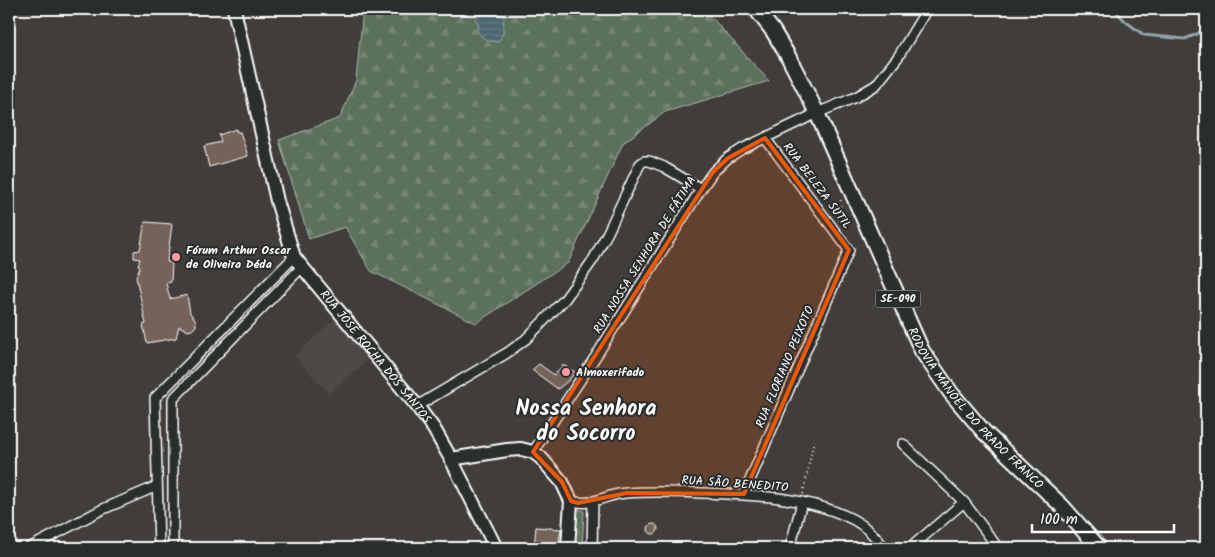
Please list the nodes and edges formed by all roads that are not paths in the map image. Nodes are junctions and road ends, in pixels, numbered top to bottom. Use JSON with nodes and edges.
{"nodes":[{"id":1,"x":234,"y":9,"type":"edge"},
{"id":2,"x":756,"y":9,"type":"edge"},
{"id":3,"x":927,"y":9,"type":"edge"},
{"id":4,"x":817,"y":113,"type":"junction"},
{"id":5,"x":765,"y":138,"type":"junction"},
{"id":6,"x":701,"y":189,"type":"junction"},
{"id":7,"x":848,"y":250,"type":"joint"},
{"id":8,"x":298,"y":262,"type":"junction"},
{"id":9,"x":417,"y":406,"type":"junction"},
{"id":10,"x":903,"y":444,"type":"dead end"},
{"id":11,"x":533,"y":452,"type":"junction"},
{"id":12,"x":451,"y":459,"type":"junction"},
{"id":13,"x":157,"y":486,"type":"junction"},
{"id":14,"x":744,"y":494,"type":"junction"},
{"id":15,"x":571,"y":501,"type":"junction"},
{"id":16,"x":802,"y":502,"type":"junction"},
{"id":17,"x":964,"y":502,"type":"junction"},
{"id":18,"x":592,"y":503,"type":"junction"},
{"id":19,"x":29,"y":548,"type":"edge"},
{"id":20,"x":159,"y":548,"type":"edge"},
{"id":21,"x":173,"y":548,"type":"edge"},
{"id":22,"x":496,"y":548,"type":"edge"},
{"id":23,"x":568,"y":548,"type":"edge"},
{"id":24,"x":592,"y":548,"type":"edge"},
{"id":25,"x":790,"y":548,"type":"edge"},
{"id":26,"x":885,"y":548,"type":"edge"},
{"id":27,"x":910,"y":548,"type":"edge"},
{"id":28,"x":998,"y":548,"type":"edge"},
{"id":29,"x":1099,"y":548,"type":"edge"}],
"edges":[{"from":1,"to":8,"type":"street"},
{"from":2,"to":4,"type":"main road","name":"RODOVIA MANOEL DO PRADO FRANCO","number":"SE-090"},
{"from":3,"to":4,"type":"street","name":"RUA NOSSA SENHORA DE FÁTIMA"},
{"from":4,"to":5,"type":"street","name":"RUA NOSSA SENHORA DE FÁTIMA"},
{"from":4,"to":29,"type":"main road","name":"RODOVIA MANOEL DO PRADO FRANCO","number":"SE-090"},
{"from":5,"to":6,"type":"street","name":"RUA NOSSA SENHORA DE FÁTIMA"},
{"from":5,"to":7,"type":"street","name":"RUA BELEZA SUTIL"},
{"from":6,"to":9,"type":"street"},
{"from":6,"to":11,"type":"street","name":"RUA NOSSA SENHORA DE FÁTIMA"},
{"from":7,"to":14,"type":"street","name":"RUA FLORIANO PEIXOTO"},
{"from":8,"to":9,"type":"street","name":"RUA JOSÉ ROCHA DOS SANTOS"},
{"from":8,"to":13,"type":"street"},
{"from":8,"to":21,"type":"street"},
{"from":9,"to":12,"type":"street","name":"RUA JOSÉ ROCHA DOS SANTOS"},
{"from":10,"to":17,"type":"street"},
{"from":11,"to":12,"type":"street"},
{"from":11,"to":15,"type":"street"},
{"from":12,"to":22,"type":"street","name":"RUA JOSÉ ROCHA DOS SANTOS"},
{"from":13,"to":19,"type":"street"},
{"from":13,"to":20,"type":"street"},
{"from":14,"to":16,"type":"street","name":"RUA SÃO BENEDITO"},
{"from":14,"to":18,"type":"street","name":"RUA SÃO BENEDITO"},
{"from":15,"to":18,"type":"street","name":"RUA SÃO BENEDITO"},
{"from":15,"to":23,"type":"street"},
{"from":16,"to":25,"type":"street"},
{"from":16,"to":26,"type":"street","name":"RUA SÃO BENEDITO"},
{"from":17,"to":27,"type":"street"},
{"from":17,"to":28,"type":"street"},
{"from":18,"to":24,"type":"street"}]}
